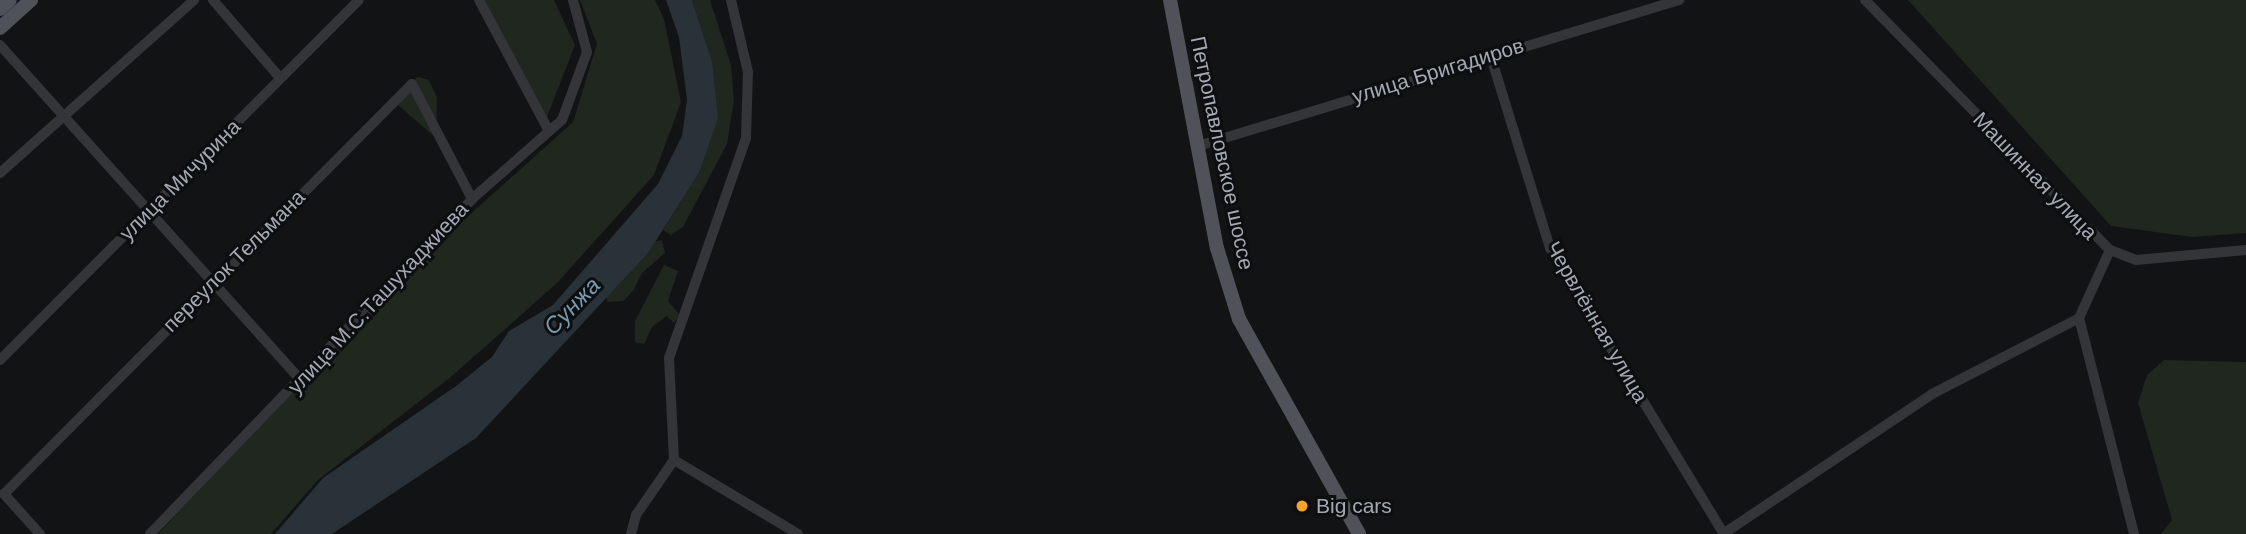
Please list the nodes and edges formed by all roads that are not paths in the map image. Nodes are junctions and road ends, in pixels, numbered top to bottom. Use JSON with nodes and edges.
{"nodes":[{"id":1,"x":10,"y":0,"type":"edge"},
{"id":2,"x":31,"y":0,"type":"edge"},
{"id":3,"x":194,"y":0,"type":"edge"},
{"id":4,"x":213,"y":0,"type":"edge"},
{"id":5,"x":359,"y":0,"type":"edge"},
{"id":6,"x":479,"y":0,"type":"edge"},
{"id":7,"x":573,"y":0,"type":"edge"},
{"id":8,"x":731,"y":0,"type":"edge"},
{"id":9,"x":1170,"y":0,"type":"edge"},
{"id":10,"x":1679,"y":0,"type":"edge"},
{"id":11,"x":1865,"y":0,"type":"edge"},
{"id":12,"x":0,"y":9,"type":"edge"},
{"id":13,"x":0,"y":28,"type":"edge"},
{"id":14,"x":0,"y":45,"type":"edge"},
{"id":15,"x":1490,"y":54,"type":"junction"},
{"id":16,"x":280,"y":78,"type":"junction"},
{"id":17,"x":62,"y":114,"type":"junction"},
{"id":18,"x":548,"y":129,"type":"junction"},
{"id":19,"x":1198,"y":146,"type":"junction"},
{"id":20,"x":0,"y":173,"type":"edge"},
{"id":21,"x":472,"y":199,"type":"junction"},
{"id":22,"x":152,"y":210,"type":"junction"},
{"id":23,"x":2110,"y":250,"type":"junction"},
{"id":24,"x":2246,"y":250,"type":"edge"},
{"id":25,"x":214,"y":281,"type":"junction"},
{"id":26,"x":2079,"y":318,"type":"junction"},
{"id":27,"x":0,"y":360,"type":"edge"},
{"id":28,"x":301,"y":380,"type":"junction"},
{"id":29,"x":674,"y":460,"type":"junction"},
{"id":30,"x":40,"y":534,"type":"edge"},
{"id":31,"x":150,"y":534,"type":"edge"},
{"id":32,"x":631,"y":534,"type":"edge"},
{"id":33,"x":798,"y":534,"type":"edge"},
{"id":34,"x":1359,"y":534,"type":"edge"},
{"id":35,"x":1724,"y":534,"type":"edge"},
{"id":36,"x":2134,"y":534,"type":"edge"}],
"edges":[{"from":1,"to":12,"type":"main road"},
{"from":2,"to":13,"type":"main road"},
{"from":3,"to":17,"type":"street"},
{"from":4,"to":16,"type":"street"},
{"from":5,"to":16,"type":"street","name":"улица Мичурина"},
{"from":6,"to":18,"type":"street"},
{"from":7,"to":18,"type":"street","name":"улица М.С.Ташухаджиева"},
{"from":8,"to":29,"type":"street"},
{"from":9,"to":19,"type":"main road","name":"Петропавловское шоссе"},
{"from":10,"to":15,"type":"street","name":"улица Бригадиров"},
{"from":11,"to":23,"type":"street","name":"Машинная улица"},
{"from":14,"to":17,"type":"street"},
{"from":15,"to":19,"type":"street","name":"улица Бригадиров"},
{"from":15,"to":35,"type":"street","name":"Червлённая улица"},
{"from":16,"to":22,"type":"street","name":"улица Мичурина"},
{"from":17,"to":20,"type":"street"},
{"from":17,"to":22,"type":"street"},
{"from":18,"to":21,"type":"street","name":"улица М.С.Ташухаджиева"},
{"from":19,"to":34,"type":"main road","name":"Петропавловское шоссе"},
{"from":21,"to":25,"type":"street","name":"переулок Тельмана"},
{"from":21,"to":28,"type":"street","name":"улица М.С.Ташухаджиева"},
{"from":22,"to":25,"type":"street"},
{"from":22,"to":27,"type":"street","name":"улица Мичурина"},
{"from":23,"to":24,"type":"street","name":"Машинная улица"},
{"from":23,"to":26,"type":"street"},
{"from":25,"to":28,"type":"street"},
{"from":25,"to":30,"type":"street","name":"переулок Тельмана"},
{"from":26,"to":35,"type":"street"},
{"from":26,"to":36,"type":"street"},
{"from":28,"to":31,"type":"street","name":"улица М.С.Ташухаджиева"},
{"from":29,"to":32,"type":"street"},
{"from":29,"to":33,"type":"street"}]}
